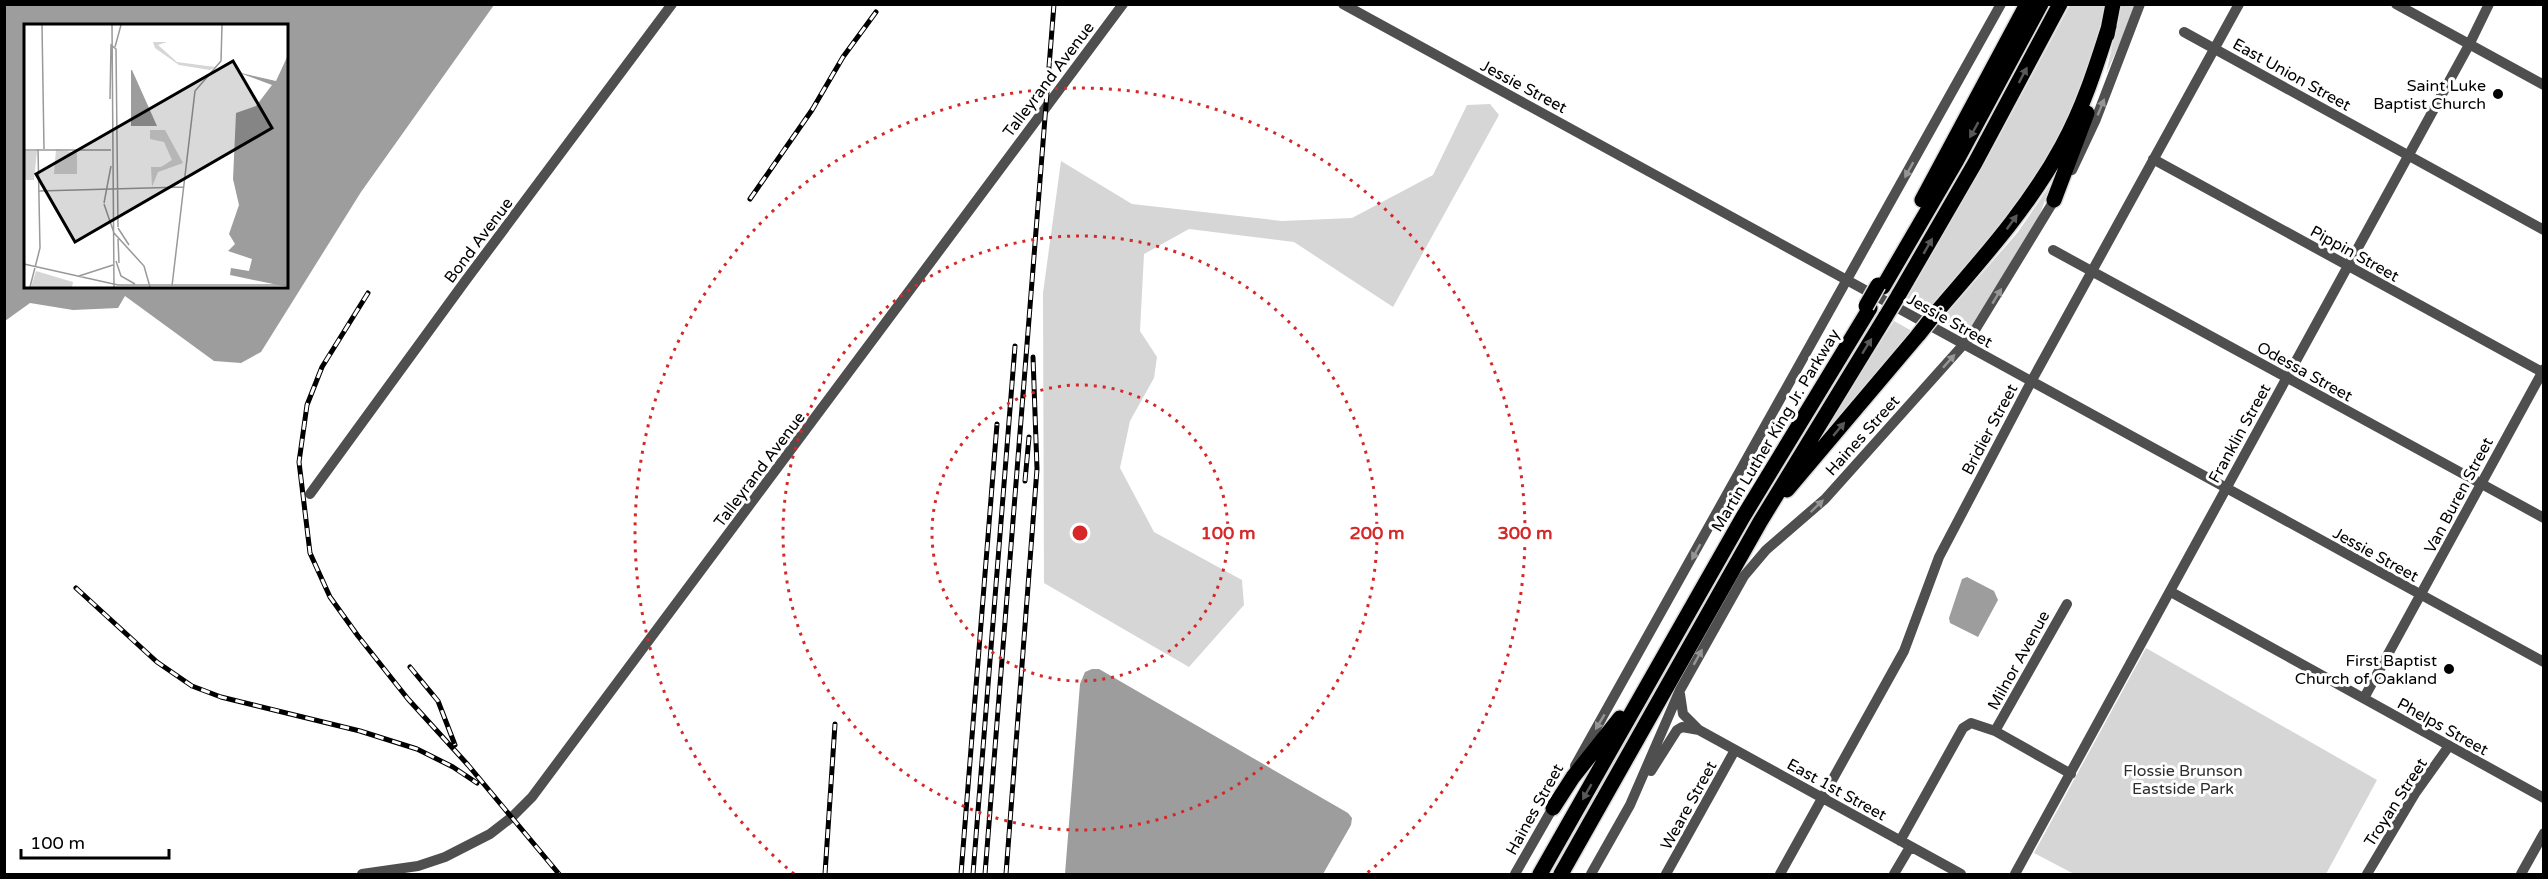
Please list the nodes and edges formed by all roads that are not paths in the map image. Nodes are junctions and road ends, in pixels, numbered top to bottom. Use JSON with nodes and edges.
{"nodes":[{"id":1,"x":672,"y":4,"type":"edge"},
{"id":2,"x":1123,"y":4,"type":"edge"},
{"id":3,"x":1343,"y":4,"type":"edge"},
{"id":4,"x":2027,"y":4,"type":"edge"},
{"id":5,"x":2041,"y":4,"type":"edge"},
{"id":6,"x":2060,"y":4,"type":"edge"},
{"id":7,"x":2113,"y":4,"type":"edge"},
{"id":8,"x":2140,"y":4,"type":"edge"},
{"id":9,"x":2238,"y":4,"type":"edge"},
{"id":10,"x":2396,"y":4,"type":"edge"},
{"id":11,"x":2489,"y":4,"type":"edge"},
{"id":12,"x":1998,"y":6,"type":"edge"},
{"id":13,"x":2109,"y":26,"type":"junction"},
{"id":14,"x":2184,"y":32,"type":"dead end"},
{"id":15,"x":2469,"y":45,"type":"junction"},
{"id":16,"x":2214,"y":49,"type":"junction"},
{"id":17,"x":2544,"y":85,"type":"edge"},
{"id":18,"x":2408,"y":155,"type":"junction"},
{"id":19,"x":2153,"y":159,"type":"junction"},
{"id":20,"x":2054,"y":200,"type":"junction"},
{"id":21,"x":2544,"y":230,"type":"edge"},
{"id":22,"x":2053,"y":250,"type":"dead end"},
{"id":23,"x":2348,"y":266,"type":"junction"},
{"id":24,"x":2092,"y":272,"type":"junction"},
{"id":25,"x":1847,"y":281,"type":"junction"},
{"id":26,"x":1880,"y":286,"type":"junction"},
{"id":27,"x":1964,"y":344,"type":"junction"},
{"id":28,"x":2543,"y":371,"type":"edge"},
{"id":29,"x":2286,"y":378,"type":"junction"},
{"id":30,"x":2031,"y":382,"type":"junction"},
{"id":31,"x":2481,"y":483,"type":"junction"},
{"id":32,"x":2226,"y":488,"type":"junction"},
{"id":33,"x":310,"y":494,"type":"dead end"},
{"id":34,"x":2544,"y":518,"type":"edge"},
{"id":35,"x":1760,"y":522,"type":"junction"},
{"id":36,"x":2171,"y":592,"type":"junction"},
{"id":37,"x":2421,"y":595,"type":"junction"},
{"id":38,"x":2067,"y":604,"type":"dead end"},
{"id":39,"x":2544,"y":662,"type":"edge"},
{"id":40,"x":1658,"y":668,"type":"junction"},
{"id":41,"x":1680,"y":690,"type":"junction"},
{"id":42,"x":2364,"y":698,"type":"junction"},
{"id":43,"x":1699,"y":730,"type":"junction"},
{"id":44,"x":1995,"y":731,"type":"junction"},
{"id":45,"x":2449,"y":746,"type":"junction"},
{"id":46,"x":1735,"y":750,"type":"junction"},
{"id":47,"x":2070,"y":774,"type":"junction"},
{"id":48,"x":2544,"y":798,"type":"edge"},
{"id":49,"x":1822,"y":799,"type":"junction"},
{"id":50,"x":1630,"y":805,"type":"junction"},
{"id":51,"x":1553,"y":808,"type":"junction"},
{"id":52,"x":1586,"y":831,"type":"junction"},
{"id":53,"x":2544,"y":833,"type":"edge"},
{"id":54,"x":1900,"y":841,"type":"junction"},
{"id":55,"x":1910,"y":847,"type":"junction"},
{"id":56,"x":362,"y":874,"type":"edge"},
{"id":57,"x":1515,"y":874,"type":"edge"},
{"id":58,"x":1540,"y":874,"type":"edge"},
{"id":59,"x":1561,"y":874,"type":"edge"},
{"id":60,"x":1567,"y":874,"type":"edge"},
{"id":61,"x":1591,"y":874,"type":"edge"},
{"id":62,"x":1666,"y":874,"type":"edge"},
{"id":63,"x":1780,"y":874,"type":"edge"},
{"id":64,"x":1894,"y":874,"type":"edge"},
{"id":65,"x":1961,"y":874,"type":"edge"},
{"id":66,"x":2015,"y":874,"type":"edge"},
{"id":67,"x":2367,"y":874,"type":"edge"},
{"id":68,"x":2521,"y":874,"type":"edge"}],
"edges":[{"from":1,"to":33,"type":"street","name":"Bond Avenue"},
{"from":2,"to":56,"type":"street","name":"Talleyrand Avenue"},
{"from":3,"to":25,"type":"street","name":"Jessie Street"},
{"from":4,"to":26,"type":"highway"},
{"from":5,"to":26,"type":"highway","name":"Martin Luther King Jr. Parkway","one_way":true},
{"from":35,"to":6,"type":"highway","name":"Martin Luther King Jr. Parkway","one_way":true,"bridge":true},
{"from":7,"to":13,"type":"highway"},
{"from":20,"to":8,"type":"street","name":"Haines Street","one_way":true},
{"from":9,"to":16,"type":"street","name":"Bridier Street"},
{"from":10,"to":15,"type":"street"},
{"from":11,"to":15,"type":"street","name":"Franklin Street"},
{"from":12,"to":25,"type":"street","name":"Haines Street","one_way":true},
{"from":13,"to":20,"type":"highway"},
{"from":35,"to":13,"type":"highway","one_way":true,"bridge":true},
{"from":14,"to":16,"type":"street","name":"East Union Street"},
{"from":15,"to":17,"type":"street"},
{"from":15,"to":18,"type":"street","name":"Franklin Street"},
{"from":16,"to":18,"type":"street","name":"East Union Street"},
{"from":16,"to":19,"type":"street","name":"Bridier Street"},
{"from":18,"to":21,"type":"street","name":"East Union Street"},
{"from":18,"to":23,"type":"street","name":"Franklin Street"},
{"from":19,"to":23,"type":"street","name":"Pippin Street"},
{"from":19,"to":24,"type":"street","name":"Bridier Street"},
{"from":27,"to":20,"type":"street","name":"Haines Street","one_way":true},
{"from":22,"to":24,"type":"street","name":"Odessa Street"},
{"from":23,"to":28,"type":"street","name":"Pippin Street"},
{"from":23,"to":29,"type":"street","name":"Franklin Street"},
{"from":24,"to":29,"type":"street","name":"Odessa Street"},
{"from":24,"to":30,"type":"street","name":"Bridier Street"},
{"from":25,"to":27,"type":"street","name":"Jessie Street"},
{"from":25,"to":51,"type":"street","name":"Haines Street","one_way":true},
{"from":26,"to":40,"type":"highway","name":"Martin Luther King Jr. Parkway"},
{"from":27,"to":30,"type":"street","name":"Jessie Street"},
{"from":41,"to":27,"type":"street","name":"Haines Street","one_way":true},
{"from":28,"to":31,"type":"street","name":"Van Buren Street"},
{"from":29,"to":31,"type":"street","name":"Odessa Street"},
{"from":29,"to":32,"type":"street","name":"Franklin Street"},
{"from":30,"to":32,"type":"street","name":"Jessie Street"},
{"from":30,"to":49,"type":"street","name":"Bridier Street"},
{"from":31,"to":34,"type":"street","name":"Odessa Street"},
{"from":31,"to":37,"type":"street","name":"Van Buren Street"},
{"from":32,"to":36,"type":"street","name":"Franklin Street"},
{"from":32,"to":37,"type":"street","name":"Jessie Street"},
{"from":35,"to":52,"type":"highway","name":"Martin Luther King Jr. Parkway"},
{"from":36,"to":42,"type":"street","name":"Phelps Street"},
{"from":36,"to":47,"type":"street","name":"Franklin Street"},
{"from":37,"to":39,"type":"street","name":"Jessie Street"},
{"from":37,"to":42,"type":"street","name":"Van Buren Street"},
{"from":38,"to":44,"type":"street","name":"Milnor Avenue"},
{"from":40,"to":51,"type":"highway"},
{"from":40,"to":58,"type":"highway","name":"Martin Luther King Jr. Parkway","one_way":true},
{"from":41,"to":43,"type":"street","name":"East 1st Street"},
{"from":41,"to":50,"type":"street","name":"Haines Street"},
{"from":42,"to":45,"type":"street","name":"Phelps Street"},
{"from":43,"to":46,"type":"street","name":"East 1st Street"},
{"from":43,"to":50,"type":"street"},
{"from":44,"to":47,"type":"street"},
{"from":44,"to":54,"type":"street"},
{"from":45,"to":48,"type":"street","name":"Phelps Street"},
{"from":45,"to":67,"type":"street","name":"Troyan Street"},
{"from":46,"to":49,"type":"street","name":"East 1st Street"},
{"from":46,"to":62,"type":"street","name":"Weare Street"},
{"from":47,"to":66,"type":"street","name":"Franklin Street"},
{"from":49,"to":54,"type":"street","name":"East 1st Street"},
{"from":49,"to":63,"type":"street","name":"Bridier Street"},
{"from":50,"to":61,"type":"street","name":"Haines Street"},
{"from":51,"to":57,"type":"street","name":"Haines Street"},
{"from":52,"to":59,"type":"highway","name":"Martin Luther King Jr. Parkway"},
{"from":52,"to":60,"type":"highway"},
{"from":53,"to":68,"type":"street"},
{"from":54,"to":55,"type":"street","name":"East 1st Street"},
{"from":55,"to":64,"type":"street"},
{"from":55,"to":65,"type":"street","name":"East 1st Street"}]}
